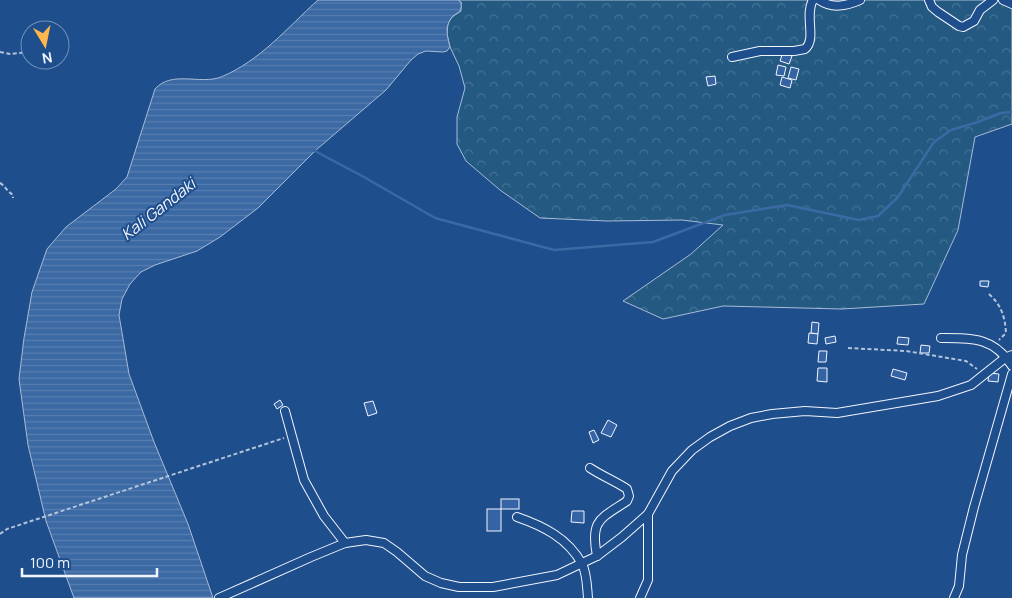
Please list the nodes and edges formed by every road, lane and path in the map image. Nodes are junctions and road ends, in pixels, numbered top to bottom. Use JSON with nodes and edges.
{"nodes":[{"id":1,"x":813,"y":0,"type":"edge"},
{"id":2,"x":819,"y":0,"type":"edge"},
{"id":3,"x":860,"y":0,"type":"edge"},
{"id":4,"x":929,"y":0,"type":"edge"},
{"id":5,"x":993,"y":0,"type":"edge"},
{"id":6,"x":1004,"y":0,"type":"edge"},
{"id":7,"x":1012,"y":4,"type":"edge"},
{"id":8,"x":0,"y":52,"type":"edge"},
{"id":9,"x":20,"y":53,"type":"edge"},
{"id":10,"x":732,"y":57,"type":"dead end"},
{"id":11,"x":0,"y":183,"type":"edge"},
{"id":12,"x":13,"y":198,"type":"dead end"},
{"id":13,"x":989,"y":294,"type":"dead end"},
{"id":14,"x":941,"y":338,"type":"dead end"},
{"id":15,"x":993,"y":345,"type":"junction"},
{"id":16,"x":848,"y":348,"type":"dead end"},
{"id":17,"x":1009,"y":357,"type":"edge"},
{"id":18,"x":1012,"y":366,"type":"edge"},
{"id":19,"x":1012,"y":374,"type":"edge"},
{"id":20,"x":983,"y":375,"type":"junction"},
{"id":21,"x":285,"y":411,"type":"dead end"},
{"id":22,"x":275,"y":442,"type":"dead end"},
{"id":23,"x":590,"y":468,"type":"dead end"},
{"id":24,"x":648,"y":514,"type":"junction"},
{"id":25,"x":517,"y":517,"type":"dead end"},
{"id":26,"x":0,"y":534,"type":"edge"},
{"id":27,"x":345,"y":543,"type":"junction"},
{"id":28,"x":597,"y":556,"type":"junction"},
{"id":29,"x":583,"y":564,"type":"junction"},
{"id":30,"x":218,"y":598,"type":"edge"},
{"id":31,"x":588,"y":598,"type":"edge"},
{"id":32,"x":640,"y":598,"type":"edge"},
{"id":33,"x":954,"y":598,"type":"edge"}],
"edges":[{"from":1,"to":10,"type":"street"},
{"from":2,"to":3,"type":"street"},
{"from":4,"to":5,"type":"street"},
{"from":6,"to":7,"type":"street"},
{"from":8,"to":9,"type":"path"},
{"from":11,"to":12,"type":"path"},
{"from":13,"to":15,"type":"path"},
{"from":14,"to":15,"type":"street"},
{"from":15,"to":17,"type":"street"},
{"from":16,"to":20,"type":"path"},
{"from":17,"to":18,"type":"street"},
{"from":17,"to":20,"type":"street"},
{"from":19,"to":33,"type":"street"},
{"from":20,"to":24,"type":"street"},
{"from":21,"to":27,"type":"street"},
{"from":22,"to":26,"type":"path"},
{"from":23,"to":28,"type":"street"},
{"from":24,"to":28,"type":"street"},
{"from":24,"to":32,"type":"street"},
{"from":25,"to":29,"type":"street"},
{"from":27,"to":29,"type":"street"},
{"from":27,"to":30,"type":"street"},
{"from":28,"to":29,"type":"street"},
{"from":29,"to":31,"type":"street"}]}
